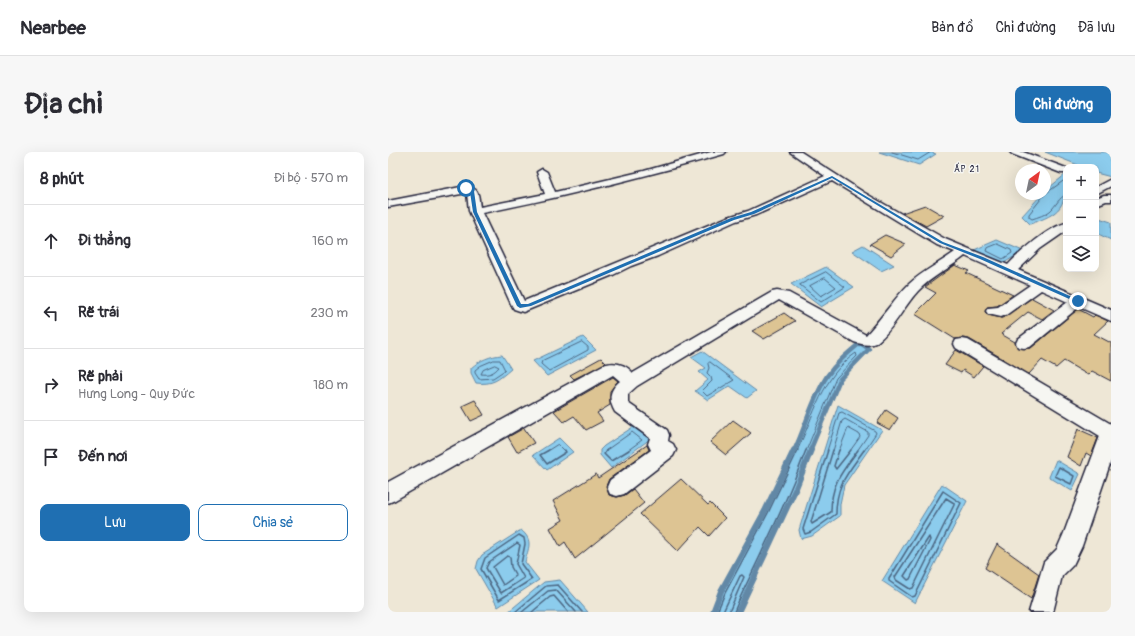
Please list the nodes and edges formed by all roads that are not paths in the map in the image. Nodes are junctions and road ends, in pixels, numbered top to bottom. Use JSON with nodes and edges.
{"nodes":[{"id":1,"x":721,"y":152,"type":"edge"},
{"id":2,"x":795,"y":152,"type":"edge"},
{"id":3,"x":1015,"y":152,"type":"edge"},
{"id":4,"x":1063,"y":171,"type":"edge"},
{"id":5,"x":542,"y":172,"type":"dead end"},
{"id":6,"x":832,"y":177,"type":"junction"},
{"id":7,"x":1111,"y":182,"type":"edge"},
{"id":8,"x":1099,"y":189,"type":"edge"},
{"id":9,"x":1099,"y":192,"type":"edge"},
{"id":10,"x":551,"y":196,"type":"junction"},
{"id":11,"x":1110,"y":198,"type":"edge"},
{"id":12,"x":1099,"y":201,"type":"edge"},
{"id":13,"x":388,"y":204,"type":"edge"},
{"id":14,"x":475,"y":212,"type":"junction"},
{"id":15,"x":1063,"y":228,"type":"edge"},
{"id":16,"x":959,"y":249,"type":"junction"},
{"id":17,"x":1010,"y":271,"type":"junction"},
{"id":18,"x":1040,"y":284,"type":"junction"},
{"id":19,"x":1078,"y":301,"type":"junction"},
{"id":20,"x":993,"y":311,"type":"dead end"},
{"id":21,"x":1111,"y":316,"type":"edge"},
{"id":22,"x":1024,"y":343,"type":"dead end"},
{"id":23,"x":962,"y":344,"type":"dead end"},
{"id":24,"x":631,"y":382,"type":"junction"},
{"id":25,"x":1111,"y":433,"type":"edge"},
{"id":26,"x":617,"y":487,"type":"dead end"},
{"id":27,"x":388,"y":493,"type":"edge"},
{"id":28,"x":1041,"y":612,"type":"edge"}],
"edges":[{"from":1,"to":10,"type":"street"},
{"from":2,"to":6,"type":"street"},
{"from":3,"to":4,"type":"street"},
{"from":5,"to":10,"type":"street"},
{"from":6,"to":14,"type":"street"},
{"from":6,"to":16,"type":"street"},
{"from":7,"to":8,"type":"street"},
{"from":9,"to":11,"type":"street"},
{"from":10,"to":14,"type":"street"},
{"from":11,"to":12,"type":"street"},
{"from":13,"to":14,"type":"street"},
{"from":15,"to":17,"type":"street"},
{"from":16,"to":17,"type":"street"},
{"from":16,"to":24,"type":"street"},
{"from":17,"to":18,"type":"street"},
{"from":18,"to":19,"type":"street"},
{"from":18,"to":20,"type":"street"},
{"from":19,"to":21,"type":"street"},
{"from":19,"to":22,"type":"street"},
{"from":23,"to":25,"type":"street"},
{"from":24,"to":26,"type":"street"},
{"from":24,"to":27,"type":"street"},
{"from":25,"to":28,"type":"street"}]}
